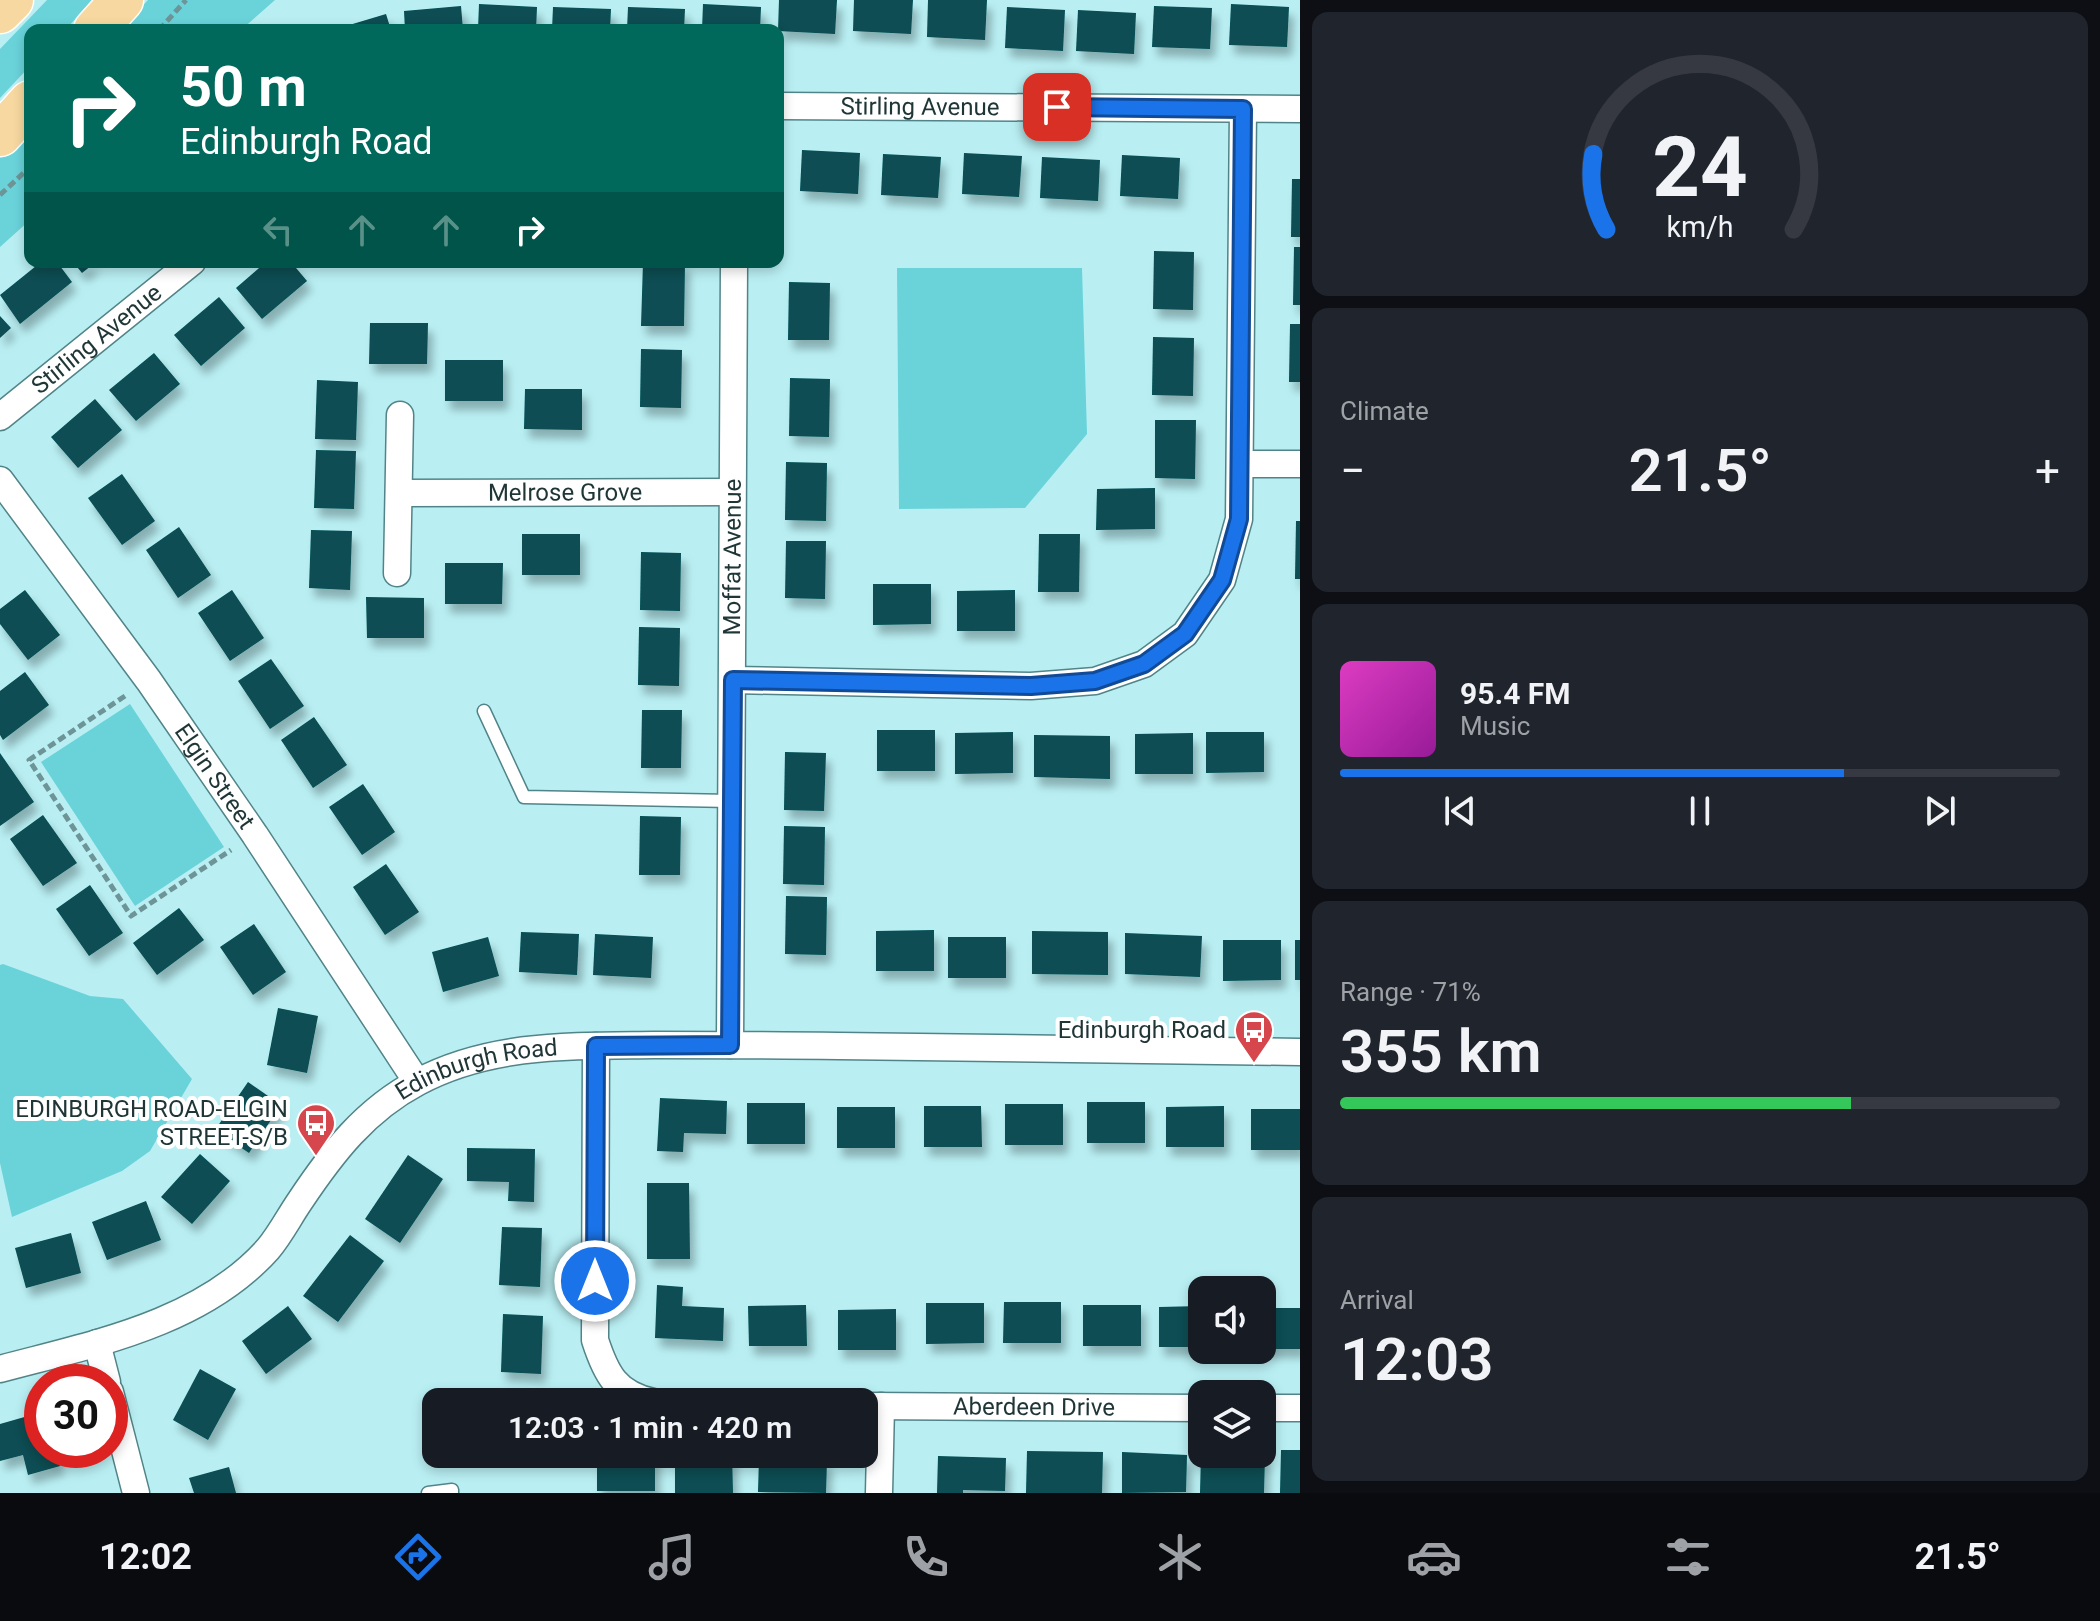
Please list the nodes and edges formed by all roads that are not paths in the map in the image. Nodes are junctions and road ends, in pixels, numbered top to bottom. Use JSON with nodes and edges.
{"nodes":[{"id":1,"x":12,"y":0,"type":"edge"},
{"id":2,"x":122,"y":0,"type":"edge"},
{"id":3,"x":0,"y":12,"type":"edge"},
{"id":4,"x":100,"y":24,"type":"edge"},
{"id":5,"x":784,"y":106,"type":"edge"},
{"id":6,"x":24,"y":109,"type":"edge"},
{"id":7,"x":1243,"y":109,"type":"junction"},
{"id":8,"x":1300,"y":109,"type":"edge"},
{"id":9,"x":0,"y":135,"type":"edge"},
{"id":10,"x":185,"y":268,"type":"edge"},
{"id":11,"x":734,"y":268,"type":"edge"},
{"id":12,"x":400,"y":415,"type":"dead end"},
{"id":13,"x":0,"y":417,"type":"edge"},
{"id":14,"x":1241,"y":464,"type":"junction"},
{"id":15,"x":1300,"y":464,"type":"edge"},
{"id":16,"x":0,"y":480,"type":"edge"},
{"id":17,"x":732,"y":492,"type":"junction"},
{"id":18,"x":399,"y":493,"type":"junction"},
{"id":19,"x":397,"y":573,"type":"dead end"},
{"id":20,"x":733,"y":680,"type":"junction"},
{"id":21,"x":484,"y":711,"type":"dead end"},
{"id":22,"x":731,"y":801,"type":"junction"},
{"id":23,"x":730,"y":1045,"type":"junction"},
{"id":24,"x":596,"y":1046,"type":"junction"},
{"id":25,"x":1300,"y":1052,"type":"edge"},
{"id":26,"x":417,"y":1082,"type":"junction"},
{"id":27,"x":97,"y":1343,"type":"junction"},
{"id":28,"x":102,"y":1364,"type":"edge"},
{"id":29,"x":0,"y":1369,"type":"edge"},
{"id":30,"x":620,"y":1388,"type":"edge"},
{"id":31,"x":878,"y":1406,"type":"edge"},
{"id":32,"x":1188,"y":1408,"type":"edge"},
{"id":33,"x":1276,"y":1408,"type":"edge"},
{"id":34,"x":1300,"y":1408,"type":"edge"},
{"id":35,"x":128,"y":1462,"type":"edge"},
{"id":36,"x":877,"y":1468,"type":"edge"},
{"id":37,"x":136,"y":1493,"type":"edge"},
{"id":38,"x":428,"y":1493,"type":"edge"},
{"id":39,"x":452,"y":1493,"type":"edge"},
{"id":40,"x":879,"y":1493,"type":"edge"}],
"edges":[{"from":1,"to":3,"type":"highway"},
{"from":2,"to":4,"type":"highway"},
{"from":5,"to":7,"type":"street","name":"Stirling Avenue"},
{"from":6,"to":9,"type":"highway"},
{"from":7,"to":8,"type":"street","name":"Stirling Avenue"},
{"from":7,"to":14,"type":"street"},
{"from":10,"to":13,"type":"street","name":"Stirling Avenue"},
{"from":11,"to":17,"type":"street","name":"Moffat Avenue"},
{"from":12,"to":18,"type":"street"},
{"from":14,"to":15,"type":"street"},
{"from":14,"to":20,"type":"street"},
{"from":16,"to":26,"type":"street","name":"Elgin Street"},
{"from":17,"to":18,"type":"street","name":"Melrose Grove"},
{"from":17,"to":20,"type":"street","name":"Moffat Avenue"},
{"from":18,"to":19,"type":"street"},
{"from":20,"to":22,"type":"street","name":"Moffat Avenue"},
{"from":21,"to":22,"type":"lane"},
{"from":22,"to":23,"type":"street","name":"Moffat Avenue"},
{"from":23,"to":24,"type":"street","name":"Edinburgh Road"},
{"from":23,"to":25,"type":"street","name":"Edinburgh Road"},
{"from":24,"to":26,"type":"street","name":"Edinburgh Road"},
{"from":24,"to":30,"type":"street"},
{"from":26,"to":27,"type":"street","name":"Edinburgh Road"},
{"from":27,"to":28,"type":"street"},
{"from":27,"to":29,"type":"street","name":"Edinburgh Road"},
{"from":31,"to":32,"type":"street","name":"Aberdeen Drive"},
{"from":33,"to":34,"type":"street"},
{"from":35,"to":37,"type":"street"},
{"from":36,"to":40,"type":"street"},
{"from":38,"to":39,"type":"lane"}]}
